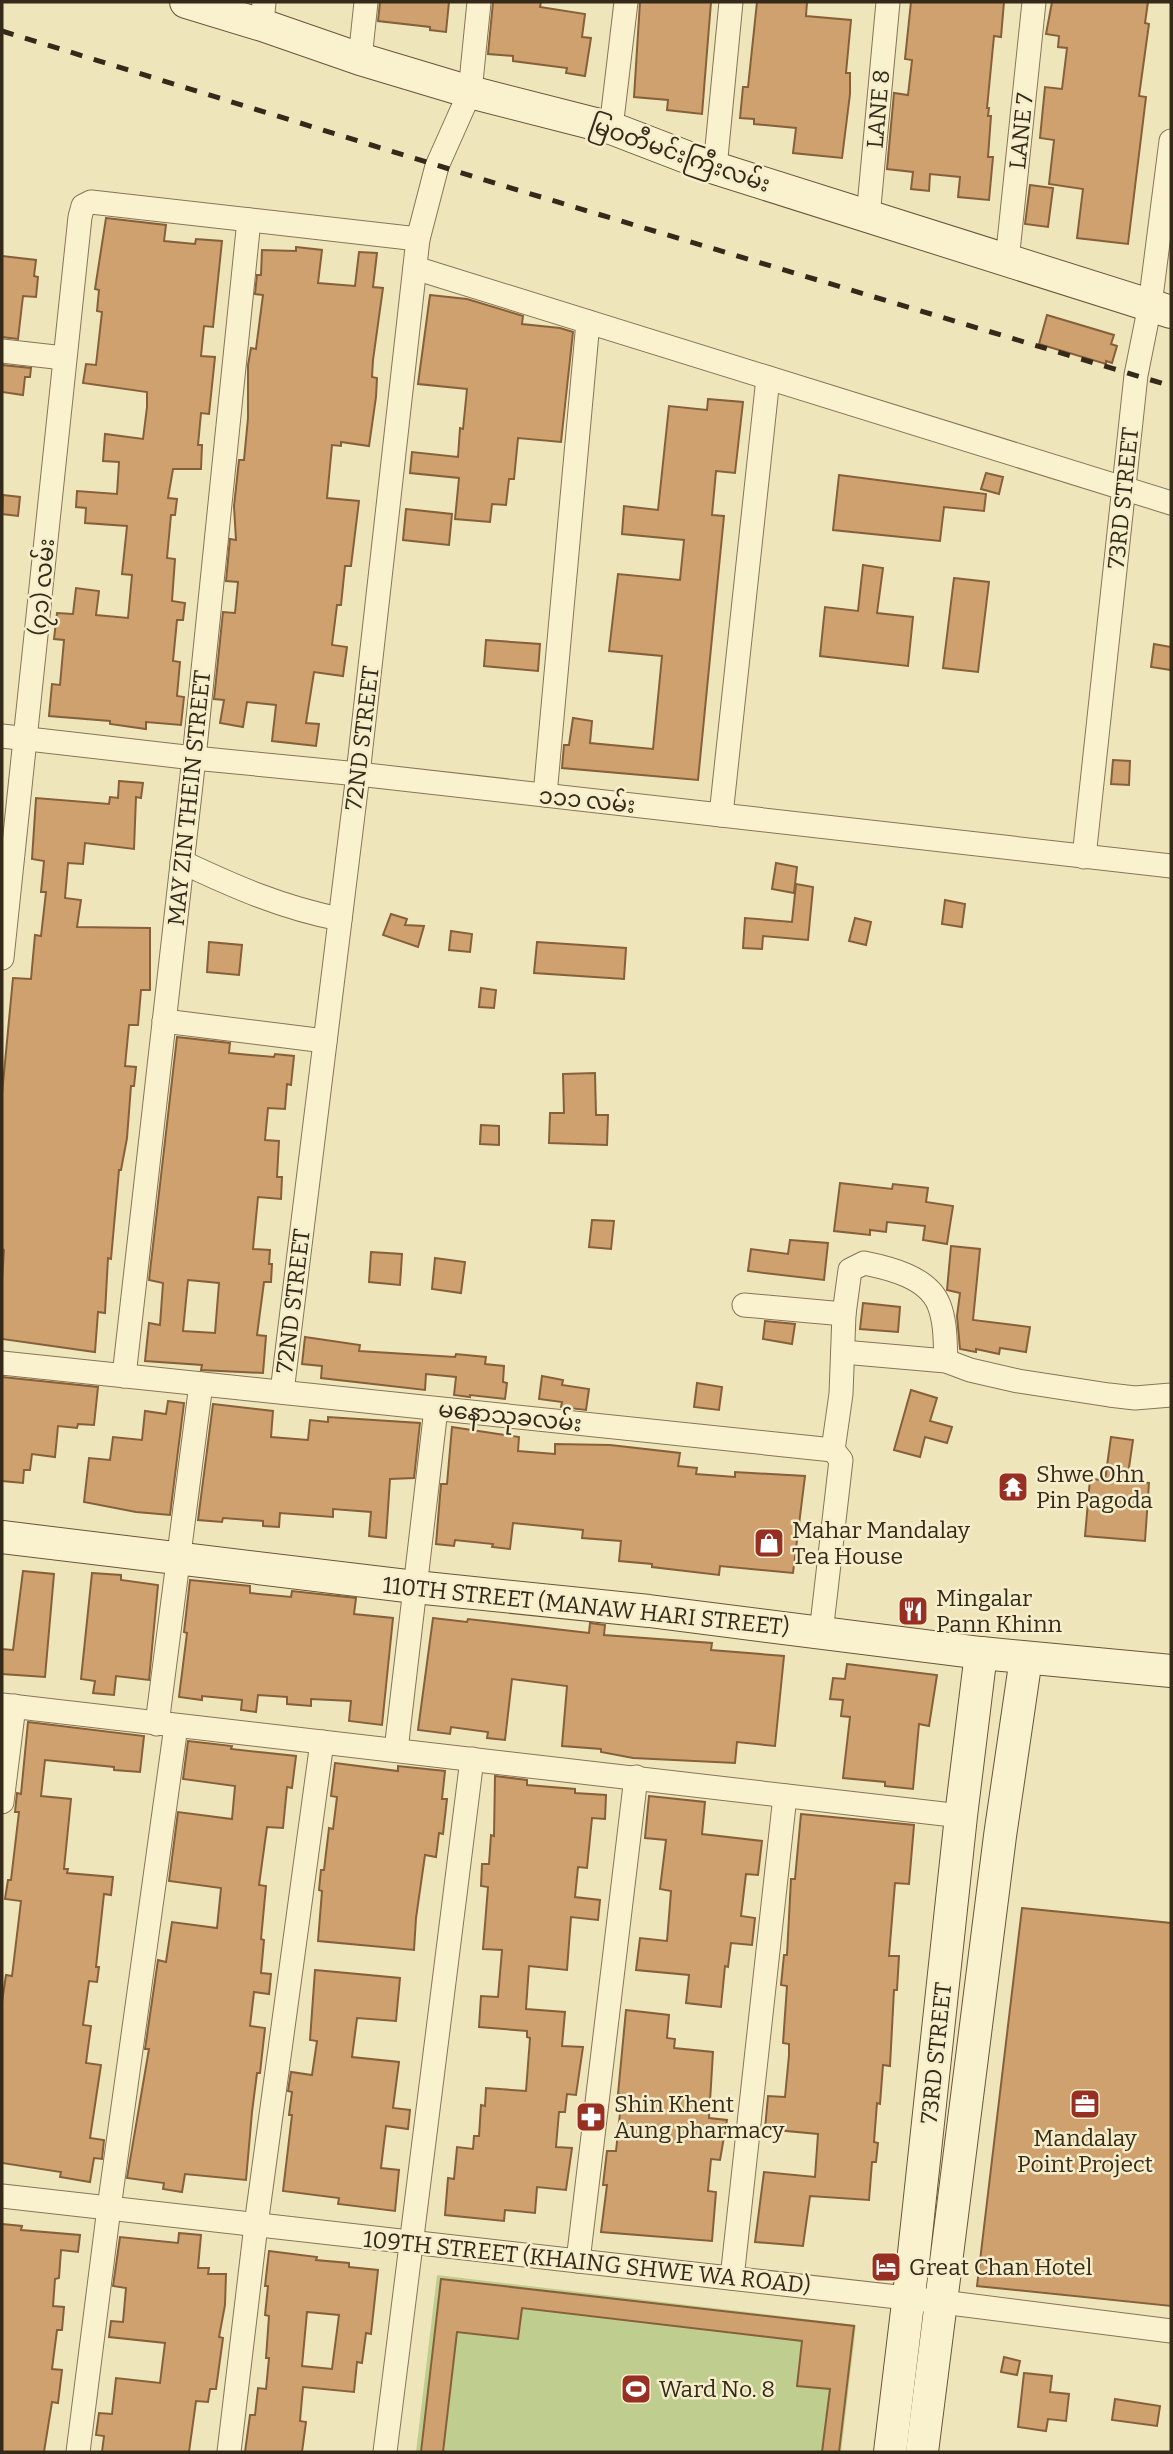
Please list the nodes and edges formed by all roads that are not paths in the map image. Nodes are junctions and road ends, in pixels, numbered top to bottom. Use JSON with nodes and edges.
{"nodes":[{"id":1,"x":187,"y":2,"type":"edge"},
{"id":2,"x":366,"y":2,"type":"edge"},
{"id":3,"x":479,"y":2,"type":"edge"},
{"id":4,"x":626,"y":2,"type":"edge"},
{"id":5,"x":731,"y":2,"type":"edge"},
{"id":6,"x":888,"y":2,"type":"edge"},
{"id":7,"x":1034,"y":2,"type":"edge"},
{"id":8,"x":263,"y":13,"type":"edge"},
{"id":9,"x":360,"y":59,"type":"junction"},
{"id":10,"x":470,"y":92,"type":"junction"},
{"id":11,"x":611,"y":128,"type":"junction"},
{"id":12,"x":1171,"y":141,"type":"edge"},
{"id":13,"x":715,"y":168,"type":"junction"},
{"id":14,"x":867,"y":217,"type":"junction"},
{"id":15,"x":249,"y":220,"type":"junction"},
{"id":16,"x":418,"y":239,"type":"junction"},
{"id":17,"x":1007,"y":261,"type":"junction"},
{"id":18,"x":415,"y":268,"type":"junction"},
{"id":19,"x":1161,"y":309,"type":"edge"},
{"id":20,"x":588,"y":322,"type":"junction"},
{"id":21,"x":2,"y":351,"type":"edge"},
{"id":22,"x":64,"y":358,"type":"junction"},
{"id":23,"x":768,"y":378,"type":"junction"},
{"id":24,"x":1124,"y":488,"type":"junction"},
{"id":25,"x":1171,"y":503,"type":"edge"},
{"id":26,"x":2,"y":736,"type":"edge"},
{"id":27,"x":27,"y":738,"type":"junction"},
{"id":28,"x":194,"y":758,"type":"junction"},
{"id":29,"x":358,"y":774,"type":"junction"},
{"id":30,"x":545,"y":795,"type":"junction"},
{"id":31,"x":721,"y":815,"type":"junction"},
{"id":32,"x":1084,"y":857,"type":"junction"},
{"id":33,"x":182,"y":862,"type":"junction"},
{"id":34,"x":1171,"y":866,"type":"edge"},
{"id":35,"x":340,"y":919,"type":"junction"},
{"id":36,"x":2,"y":958,"type":"edge"},
{"id":37,"x":164,"y":1021,"type":"junction"},
{"id":38,"x":325,"y":1041,"type":"junction"},
{"id":39,"x":744,"y":1305,"type":"dead end"},
{"id":40,"x":844,"y":1314,"type":"junction"},
{"id":41,"x":843,"y":1352,"type":"junction"},
{"id":42,"x":946,"y":1361,"type":"junction"},
{"id":43,"x":2,"y":1363,"type":"edge"},
{"id":44,"x":124,"y":1376,"type":"junction"},
{"id":45,"x":201,"y":1384,"type":"junction"},
{"id":46,"x":282,"y":1392,"type":"junction"},
{"id":47,"x":1171,"y":1395,"type":"edge"},
{"id":48,"x":436,"y":1409,"type":"junction"},
{"id":49,"x":833,"y":1450,"type":"junction"},
{"id":50,"x":2,"y":1537,"type":"edge"},
{"id":51,"x":179,"y":1558,"type":"junction"},
{"id":52,"x":415,"y":1587,"type":"junction"},
{"id":53,"x":821,"y":1633,"type":"junction"},
{"id":54,"x":981,"y":1653,"type":"junction"},
{"id":55,"x":1026,"y":1658,"type":"junction"},
{"id":56,"x":1171,"y":1671,"type":"edge"},
{"id":57,"x":8,"y":1706,"type":"edge"},
{"id":58,"x":167,"y":1725,"type":"junction"},
{"id":59,"x":322,"y":1742,"type":"junction"},
{"id":60,"x":396,"y":1750,"type":"junction"},
{"id":61,"x":472,"y":1759,"type":"junction"},
{"id":62,"x":636,"y":1777,"type":"junction"},
{"id":63,"x":785,"y":1796,"type":"junction"},
{"id":64,"x":2,"y":1802,"type":"edge"},
{"id":65,"x":961,"y":1816,"type":"junction"},
{"id":66,"x":2,"y":2196,"type":"edge"},
{"id":67,"x":109,"y":2208,"type":"junction"},
{"id":68,"x":256,"y":2225,"type":"junction"},
{"id":69,"x":410,"y":2242,"type":"junction"},
{"id":70,"x":578,"y":2261,"type":"junction"},
{"id":71,"x":732,"y":2278,"type":"junction"},
{"id":72,"x":908,"y":2298,"type":"junction"},
{"id":73,"x":942,"y":2302,"type":"junction"},
{"id":74,"x":1171,"y":2331,"type":"edge"},
{"id":75,"x":78,"y":2452,"type":"edge"},
{"id":76,"x":229,"y":2452,"type":"edge"},
{"id":77,"x":385,"y":2452,"type":"edge"},
{"id":78,"x":890,"y":2452,"type":"edge"},
{"id":79,"x":922,"y":2452,"type":"edge"}],
"edges":[{"from":1,"to":8,"type":"main road","name":"မြဝတီမင်းကြီးလမ်း"},
{"from":2,"to":9,"type":"street"},
{"from":3,"to":10,"type":"street","name":"72ND STREET"},
{"from":4,"to":11,"type":"street"},
{"from":5,"to":13,"type":"street"},
{"from":6,"to":14,"type":"street","name":"LANE 8"},
{"from":7,"to":17,"type":"street","name":"LANE 7"},
{"from":8,"to":9,"type":"main road","name":"မြဝတီမင်းကြီးလမ်း"},
{"from":9,"to":10,"type":"main road","name":"မြဝတီမင်းကြီးလမ်း"},
{"from":10,"to":11,"type":"main road","name":"မြဝတီမင်းကြီးလမ်း"},
{"from":10,"to":16,"type":"street","name":"72ND STREET"},
{"from":11,"to":13,"type":"main road","name":"မြဝတီမင်းကြီးလမ်း"},
{"from":12,"to":19,"type":"street","name":"73RD STREET"},
{"from":13,"to":14,"type":"main road","name":"မြဝတီမင်းကြီးလမ်း"},
{"from":14,"to":17,"type":"main road","name":"မြဝတီမင်းကြီးလမ်း"},
{"from":15,"to":16,"type":"street"},
{"from":15,"to":22,"type":"street","name":"(၇၁) လမ်း"},
{"from":15,"to":28,"type":"street","name":"MAY ZIN THEIN STREET"},
{"from":16,"to":18,"type":"street","name":"72ND STREET"},
{"from":17,"to":19,"type":"main road","name":"မြဝတီမင်းကြီးလမ်း"},
{"from":18,"to":20,"type":"street"},
{"from":18,"to":29,"type":"street","name":"72ND STREET"},
{"from":19,"to":24,"type":"street","name":"73RD STREET"},
{"from":20,"to":23,"type":"street"},
{"from":20,"to":30,"type":"street"},
{"from":21,"to":22,"type":"street"},
{"from":22,"to":27,"type":"street","name":"(၇၁) လမ်း"},
{"from":23,"to":24,"type":"street"},
{"from":23,"to":31,"type":"street"},
{"from":24,"to":25,"type":"street"},
{"from":24,"to":32,"type":"street","name":"73RD STREET"},
{"from":26,"to":27,"type":"street","name":"၁၁၁ လမ်း"},
{"from":27,"to":28,"type":"street","name":"၁၁၁ လမ်း"},
{"from":27,"to":36,"type":"street","name":"(၇၁) လမ်း"},
{"from":28,"to":29,"type":"street","name":"၁၁၁ လမ်း"},
{"from":28,"to":33,"type":"street","name":"MAY ZIN THEIN STREET"},
{"from":29,"to":30,"type":"street","name":"၁၁၁ လမ်း"},
{"from":29,"to":35,"type":"street","name":"72ND STREET"},
{"from":30,"to":31,"type":"street","name":"၁၁၁ လမ်း"},
{"from":31,"to":32,"type":"street","name":"၁၁၁ လမ်း"},
{"from":32,"to":34,"type":"street","name":"၁၁၁ လမ်း"},
{"from":33,"to":35,"type":"street"},
{"from":33,"to":37,"type":"street","name":"MAY ZIN THEIN STREET"},
{"from":35,"to":38,"type":"street","name":"72ND STREET"},
{"from":37,"to":38,"type":"street"},
{"from":37,"to":44,"type":"street","name":"MAY ZIN THEIN STREET"},
{"from":38,"to":46,"type":"street","name":"72ND STREET"},
{"from":39,"to":40,"type":"street"},
{"from":40,"to":41,"type":"street"},
{"from":40,"to":42,"type":"street"},
{"from":41,"to":42,"type":"street"},
{"from":41,"to":49,"type":"street"},
{"from":42,"to":47,"type":"street"},
{"from":43,"to":44,"type":"street","name":"မနောသုခလမ်း"},
{"from":44,"to":45,"type":"street","name":"မနောသုခလမ်း"},
{"from":45,"to":46,"type":"street","name":"မနောသုခလမ်း"},
{"from":45,"to":51,"type":"street"},
{"from":46,"to":48,"type":"street","name":"မနောသုခလမ်း"},
{"from":48,"to":49,"type":"street","name":"မနောသုခလမ်း"},
{"from":48,"to":52,"type":"street"},
{"from":49,"to":53,"type":"street"},
{"from":50,"to":51,"type":"main road","name":"110TH STREET (MANAW HARI STREET)"},
{"from":51,"to":52,"type":"main road","name":"110TH STREET (MANAW HARI STREET)"},
{"from":51,"to":58,"type":"street"},
{"from":52,"to":53,"type":"main road","name":"110TH STREET (MANAW HARI STREET)"},
{"from":52,"to":60,"type":"street"},
{"from":53,"to":54,"type":"main road","name":"110TH STREET (MANAW HARI STREET)"},
{"from":54,"to":55,"type":"main road","name":"110TH STREET (MANAW HARI STREET)"},
{"from":54,"to":65,"type":"main road","name":"73RD STREET"},
{"from":55,"to":56,"type":"main road","name":"110TH STREET (MANAW HARI STREET)"},
{"from":55,"to":73,"type":"main road","name":"73RD STREET"},
{"from":57,"to":58,"type":"street"},
{"from":57,"to":64,"type":"street"},
{"from":58,"to":59,"type":"street"},
{"from":58,"to":67,"type":"street"},
{"from":59,"to":60,"type":"street"},
{"from":59,"to":68,"type":"street"},
{"from":60,"to":61,"type":"street"},
{"from":61,"to":62,"type":"street"},
{"from":61,"to":69,"type":"street"},
{"from":62,"to":63,"type":"street"},
{"from":62,"to":70,"type":"street"},
{"from":63,"to":65,"type":"street"},
{"from":63,"to":71,"type":"street"},
{"from":65,"to":72,"type":"main road","name":"73RD STREET"},
{"from":66,"to":67,"type":"street","name":"109TH STREET (KHAING SHWE WA ROAD)"},
{"from":67,"to":68,"type":"street","name":"109TH STREET (KHAING SHWE WA ROAD)"},
{"from":67,"to":75,"type":"street"},
{"from":68,"to":69,"type":"street","name":"109TH STREET (KHAING SHWE WA ROAD)"},
{"from":68,"to":76,"type":"street"},
{"from":69,"to":70,"type":"street","name":"109TH STREET (KHAING SHWE WA ROAD)"},
{"from":69,"to":77,"type":"street"},
{"from":70,"to":71,"type":"street","name":"109TH STREET (KHAING SHWE WA ROAD)"},
{"from":71,"to":72,"type":"street","name":"109TH STREET (KHAING SHWE WA ROAD)"},
{"from":72,"to":73,"type":"street","name":"109TH STREET (KHAING SHWE WA ROAD)"},
{"from":72,"to":78,"type":"main road","name":"73RD STREET"},
{"from":73,"to":74,"type":"street","name":"109TH STREET (KHAING SHWE WA ROAD)"},
{"from":73,"to":79,"type":"main road","name":"73RD STREET"}]}
